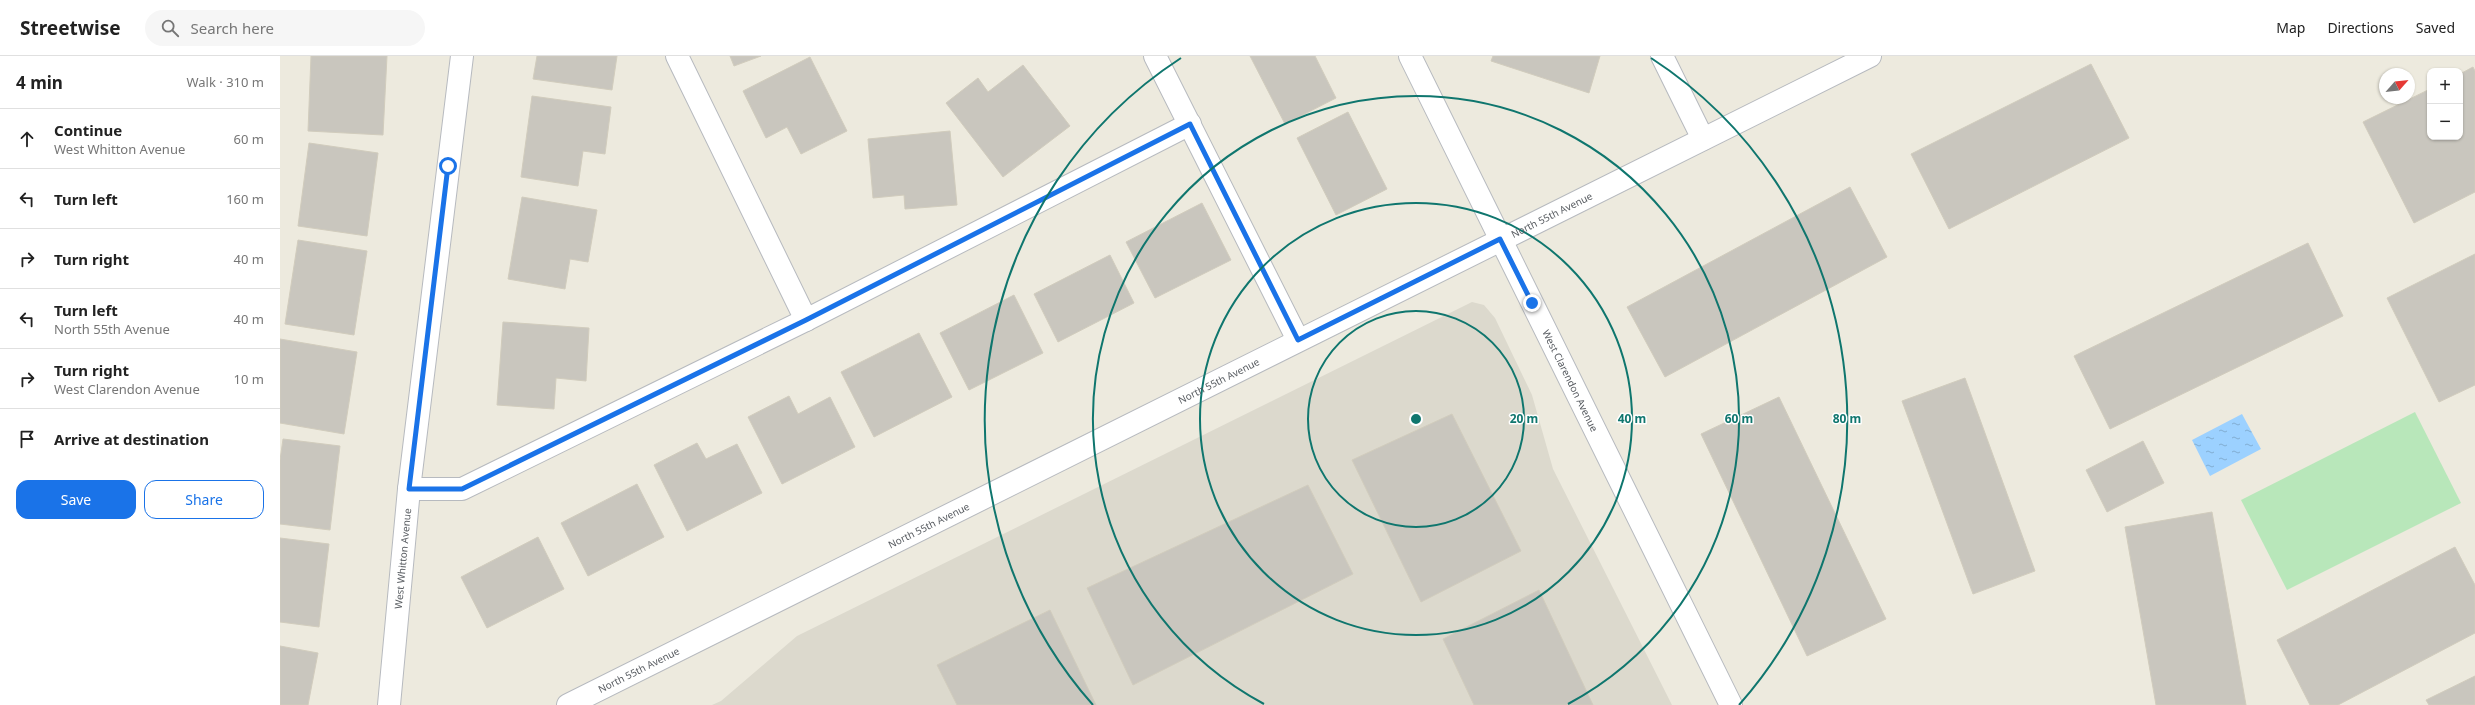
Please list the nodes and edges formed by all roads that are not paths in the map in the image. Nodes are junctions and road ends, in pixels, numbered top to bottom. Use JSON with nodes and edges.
{"nodes":[{"id":1,"x":462,"y":56,"type":"edge"},
{"id":2,"x":678,"y":56,"type":"edge"},
{"id":3,"x":1155,"y":56,"type":"edge"},
{"id":4,"x":1410,"y":56,"type":"edge"},
{"id":5,"x":1662,"y":56,"type":"edge"},
{"id":6,"x":1870,"y":56,"type":"edge"},
{"id":7,"x":1190,"y":124,"type":"junction"},
{"id":8,"x":1703,"y":139,"type":"junction"},
{"id":9,"x":1500,"y":239,"type":"junction"},
{"id":10,"x":806,"y":320,"type":"junction"},
{"id":11,"x":1298,"y":340,"type":"junction"},
{"id":12,"x":409,"y":489,"type":"junction"},
{"id":13,"x":389,"y":705,"type":"edge"},
{"id":14,"x":568,"y":705,"type":"edge"},
{"id":15,"x":1731,"y":705,"type":"edge"}],
"edges":[{"from":1,"to":12,"type":"street","name":"West Whitton Avenue"},
{"from":2,"to":10,"type":"street"},
{"from":3,"to":7,"type":"street"},
{"from":4,"to":9,"type":"street","name":"West Clarendon Avenue"},
{"from":5,"to":8,"type":"street"},
{"from":6,"to":8,"type":"street","name":"North 55th Avenue"},
{"from":7,"to":10,"type":"street"},
{"from":7,"to":11,"type":"street"},
{"from":8,"to":9,"type":"street","name":"North 55th Avenue"},
{"from":9,"to":11,"type":"street","name":"North 55th Avenue"},
{"from":9,"to":15,"type":"street","name":"West Clarendon Avenue"},
{"from":10,"to":12,"type":"street"},
{"from":11,"to":14,"type":"street","name":"North 55th Avenue"},
{"from":12,"to":13,"type":"street","name":"West Whitton Avenue"}]}
